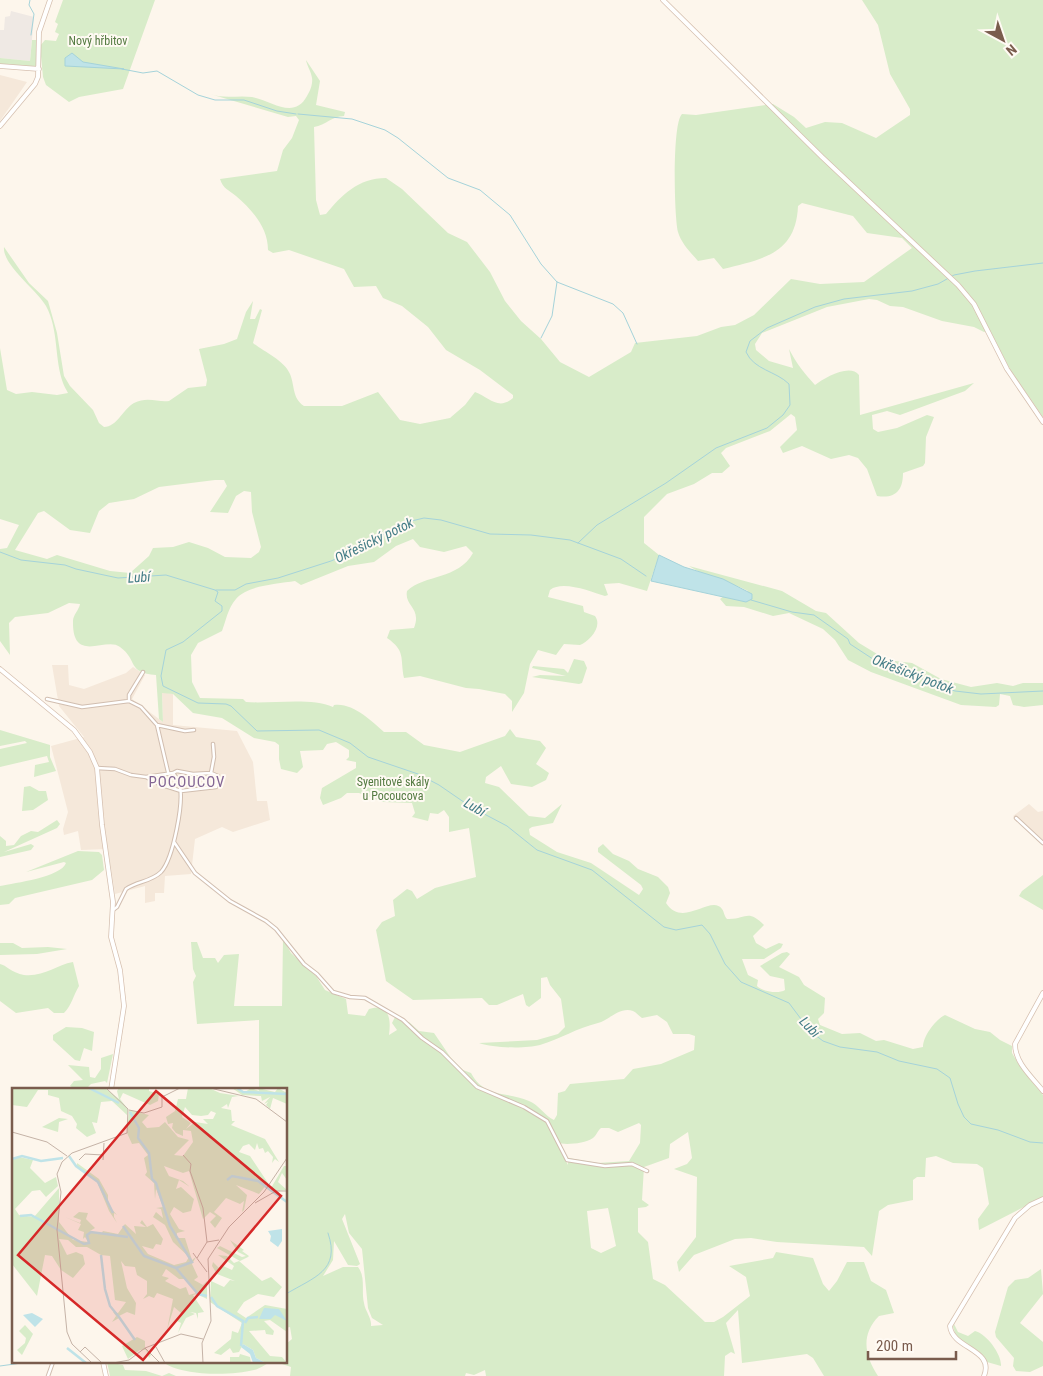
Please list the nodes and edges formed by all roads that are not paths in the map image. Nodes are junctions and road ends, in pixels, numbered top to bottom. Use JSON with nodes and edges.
{"nodes":[{"id":1,"x":50,"y":0,"type":"edge"},
{"id":2,"x":663,"y":0,"type":"edge"},
{"id":3,"x":0,"y":66,"type":"edge"},
{"id":4,"x":39,"y":69,"type":"junction"},
{"id":5,"x":0,"y":126,"type":"edge"},
{"id":6,"x":1043,"y":422,"type":"edge"},
{"id":7,"x":0,"y":669,"type":"edge"},
{"id":8,"x":143,"y":672,"type":"dead end"},
{"id":9,"x":47,"y":699,"type":"dead end"},
{"id":10,"x":129,"y":701,"type":"junction"},
{"id":11,"x":157,"y":725,"type":"junction"},
{"id":12,"x":194,"y":730,"type":"dead end"},
{"id":13,"x":213,"y":744,"type":"dead end"},
{"id":14,"x":97,"y":768,"type":"junction"},
{"id":15,"x":168,"y":772,"type":"junction"},
{"id":16,"x":173,"y":773,"type":"junction"},
{"id":17,"x":211,"y":773,"type":"junction"},
{"id":18,"x":146,"y":777,"type":"junction"},
{"id":19,"x":180,"y":790,"type":"junction"},
{"id":20,"x":1016,"y":818,"type":"dead end"},
{"id":21,"x":1042,"y":841,"type":"edge"},
{"id":22,"x":174,"y":842,"type":"junction"},
{"id":23,"x":113,"y":910,"type":"junction"},
{"id":24,"x":1043,"y":993,"type":"edge"},
{"id":25,"x":111,"y":1088,"type":"edge"},
{"id":26,"x":1043,"y":1091,"type":"edge"},
{"id":27,"x":647,"y":1171,"type":"dead end"},
{"id":28,"x":1043,"y":1200,"type":"edge"},
{"id":29,"x":984,"y":1376,"type":"edge"}],
"edges":[{"from":1,"to":4,"type":"street"},
{"from":2,"to":6,"type":"street"},
{"from":3,"to":4,"type":"street"},
{"from":4,"to":5,"type":"street"},
{"from":7,"to":14,"type":"street"},
{"from":8,"to":10,"type":"street"},
{"from":9,"to":10,"type":"street"},
{"from":10,"to":11,"type":"street"},
{"from":11,"to":12,"type":"street"},
{"from":11,"to":15,"type":"street"},
{"from":13,"to":17,"type":"street"},
{"from":14,"to":18,"type":"street"},
{"from":14,"to":23,"type":"street"},
{"from":15,"to":16,"type":"street"},
{"from":15,"to":18,"type":"street"},
{"from":16,"to":17,"type":"street"},
{"from":16,"to":19,"type":"street"},
{"from":17,"to":19,"type":"street"},
{"from":18,"to":19,"type":"street"},
{"from":19,"to":22,"type":"street"},
{"from":20,"to":21,"type":"street"},
{"from":22,"to":23,"type":"street"},
{"from":22,"to":27,"type":"street"},
{"from":23,"to":25,"type":"street"},
{"from":24,"to":26,"type":"street"},
{"from":28,"to":29,"type":"street"}]}
